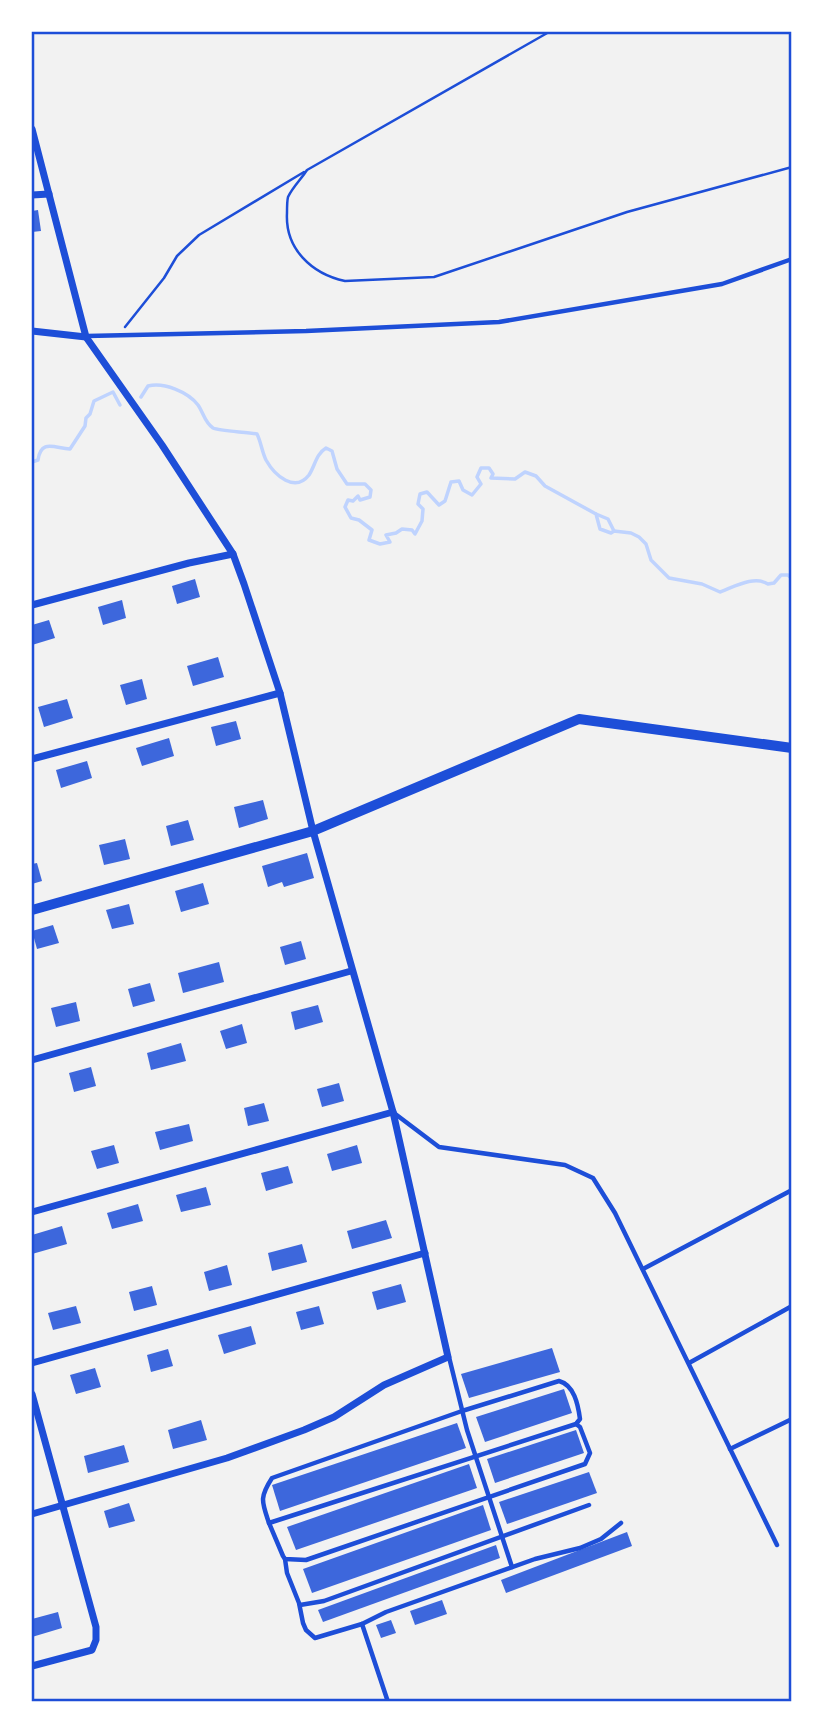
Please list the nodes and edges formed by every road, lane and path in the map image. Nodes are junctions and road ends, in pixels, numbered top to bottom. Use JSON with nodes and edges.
{"nodes":[{"id":1,"x":549,"y":32,"type":"edge"},
{"id":2,"x":32,"y":129,"type":"edge"},
{"id":3,"x":792,"y":167,"type":"edge"},
{"id":4,"x":307,"y":170,"type":"junction"},
{"id":5,"x":49,"y":194,"type":"junction"},
{"id":6,"x":32,"y":195,"type":"edge"},
{"id":7,"x":792,"y":259,"type":"edge"},
{"id":8,"x":32,"y":331,"type":"edge"},
{"id":9,"x":116,"y":334,"type":"junction"},
{"id":10,"x":86,"y":337,"type":"junction"},
{"id":11,"x":233,"y":554,"type":"junction"},
{"id":12,"x":32,"y":605,"type":"edge"},
{"id":13,"x":280,"y":693,"type":"junction"},
{"id":14,"x":792,"y":748,"type":"edge"},
{"id":15,"x":32,"y":759,"type":"edge"},
{"id":16,"x":313,"y":831,"type":"junction"},
{"id":17,"x":32,"y":910,"type":"edge"},
{"id":18,"x":351,"y":971,"type":"junction"},
{"id":19,"x":32,"y":1060,"type":"edge"},
{"id":20,"x":393,"y":1112,"type":"junction"},
{"id":21,"x":792,"y":1190,"type":"edge"},
{"id":22,"x":32,"y":1212,"type":"edge"},
{"id":23,"x":425,"y":1254,"type":"junction"},
{"id":24,"x":643,"y":1269,"type":"junction"},
{"id":25,"x":792,"y":1307,"type":"edge"},
{"id":26,"x":449,"y":1357,"type":"junction"},
{"id":27,"x":32,"y":1363,"type":"edge"},
{"id":28,"x":689,"y":1363,"type":"junction"},
{"id":29,"x":32,"y":1394,"type":"edge"},
{"id":30,"x":462,"y":1412,"type":"junction"},
{"id":31,"x":792,"y":1419,"type":"edge"},
{"id":32,"x":576,"y":1423,"type":"junction"},
{"id":33,"x":730,"y":1448,"type":"junction"},
{"id":34,"x":475,"y":1455,"type":"junction"},
{"id":35,"x":488,"y":1496,"type":"junction"},
{"id":36,"x":589,"y":1505,"type":"dead end"},
{"id":37,"x":62,"y":1506,"type":"junction"},
{"id":38,"x":32,"y":1514,"type":"edge"},
{"id":39,"x":269,"y":1523,"type":"junction"},
{"id":40,"x":621,"y":1523,"type":"dead end"},
{"id":41,"x":501,"y":1537,"type":"junction"},
{"id":42,"x":778,"y":1545,"type":"dead end"},
{"id":43,"x":285,"y":1559,"type":"junction"},
{"id":44,"x":512,"y":1567,"type":"junction"},
{"id":45,"x":299,"y":1605,"type":"junction"},
{"id":46,"x":362,"y":1624,"type":"junction"},
{"id":47,"x":32,"y":1666,"type":"edge"},
{"id":48,"x":388,"y":1702,"type":"edge"}],
"edges":[{"from":1,"to":4,"type":"path"},
{"from":2,"to":5,"type":"street"},
{"from":3,"to":4,"type":"path"},
{"from":4,"to":9,"type":"path"},
{"from":5,"to":6,"type":"street"},
{"from":5,"to":10,"type":"street"},
{"from":7,"to":9,"type":"lane"},
{"from":8,"to":10,"type":"street"},
{"from":9,"to":10,"type":"lane"},
{"from":10,"to":11,"type":"street"},
{"from":11,"to":12,"type":"street"},
{"from":11,"to":13,"type":"street"},
{"from":13,"to":15,"type":"street"},
{"from":13,"to":16,"type":"street"},
{"from":14,"to":16,"type":"street"},
{"from":16,"to":17,"type":"street"},
{"from":16,"to":18,"type":"street"},
{"from":18,"to":19,"type":"street"},
{"from":18,"to":20,"type":"street"},
{"from":20,"to":22,"type":"street"},
{"from":20,"to":23,"type":"street"},
{"from":20,"to":24,"type":"lane"},
{"from":21,"to":24,"type":"lane"},
{"from":23,"to":26,"type":"street"},
{"from":23,"to":27,"type":"street"},
{"from":24,"to":28,"type":"lane"},
{"from":25,"to":28,"type":"lane"},
{"from":26,"to":30,"type":"lane"},
{"from":26,"to":37,"type":"street"},
{"from":28,"to":33,"type":"lane"},
{"from":29,"to":37,"type":"street"},
{"from":30,"to":32,"type":"lane"},
{"from":30,"to":34,"type":"lane"},
{"from":30,"to":39,"type":"lane"},
{"from":31,"to":33,"type":"lane"},
{"from":32,"to":34,"type":"lane"},
{"from":32,"to":35,"type":"lane"},
{"from":33,"to":42,"type":"lane"},
{"from":34,"to":35,"type":"lane"},
{"from":34,"to":39,"type":"lane"},
{"from":35,"to":41,"type":"lane"},
{"from":35,"to":43,"type":"lane"},
{"from":36,"to":41,"type":"lane"},
{"from":37,"to":38,"type":"street"},
{"from":37,"to":47,"type":"street"},
{"from":39,"to":43,"type":"lane"},
{"from":40,"to":44,"type":"lane"},
{"from":41,"to":44,"type":"lane"},
{"from":41,"to":45,"type":"lane"},
{"from":43,"to":45,"type":"lane"},
{"from":44,"to":46,"type":"lane"},
{"from":45,"to":46,"type":"lane"},
{"from":46,"to":48,"type":"lane"}]}
